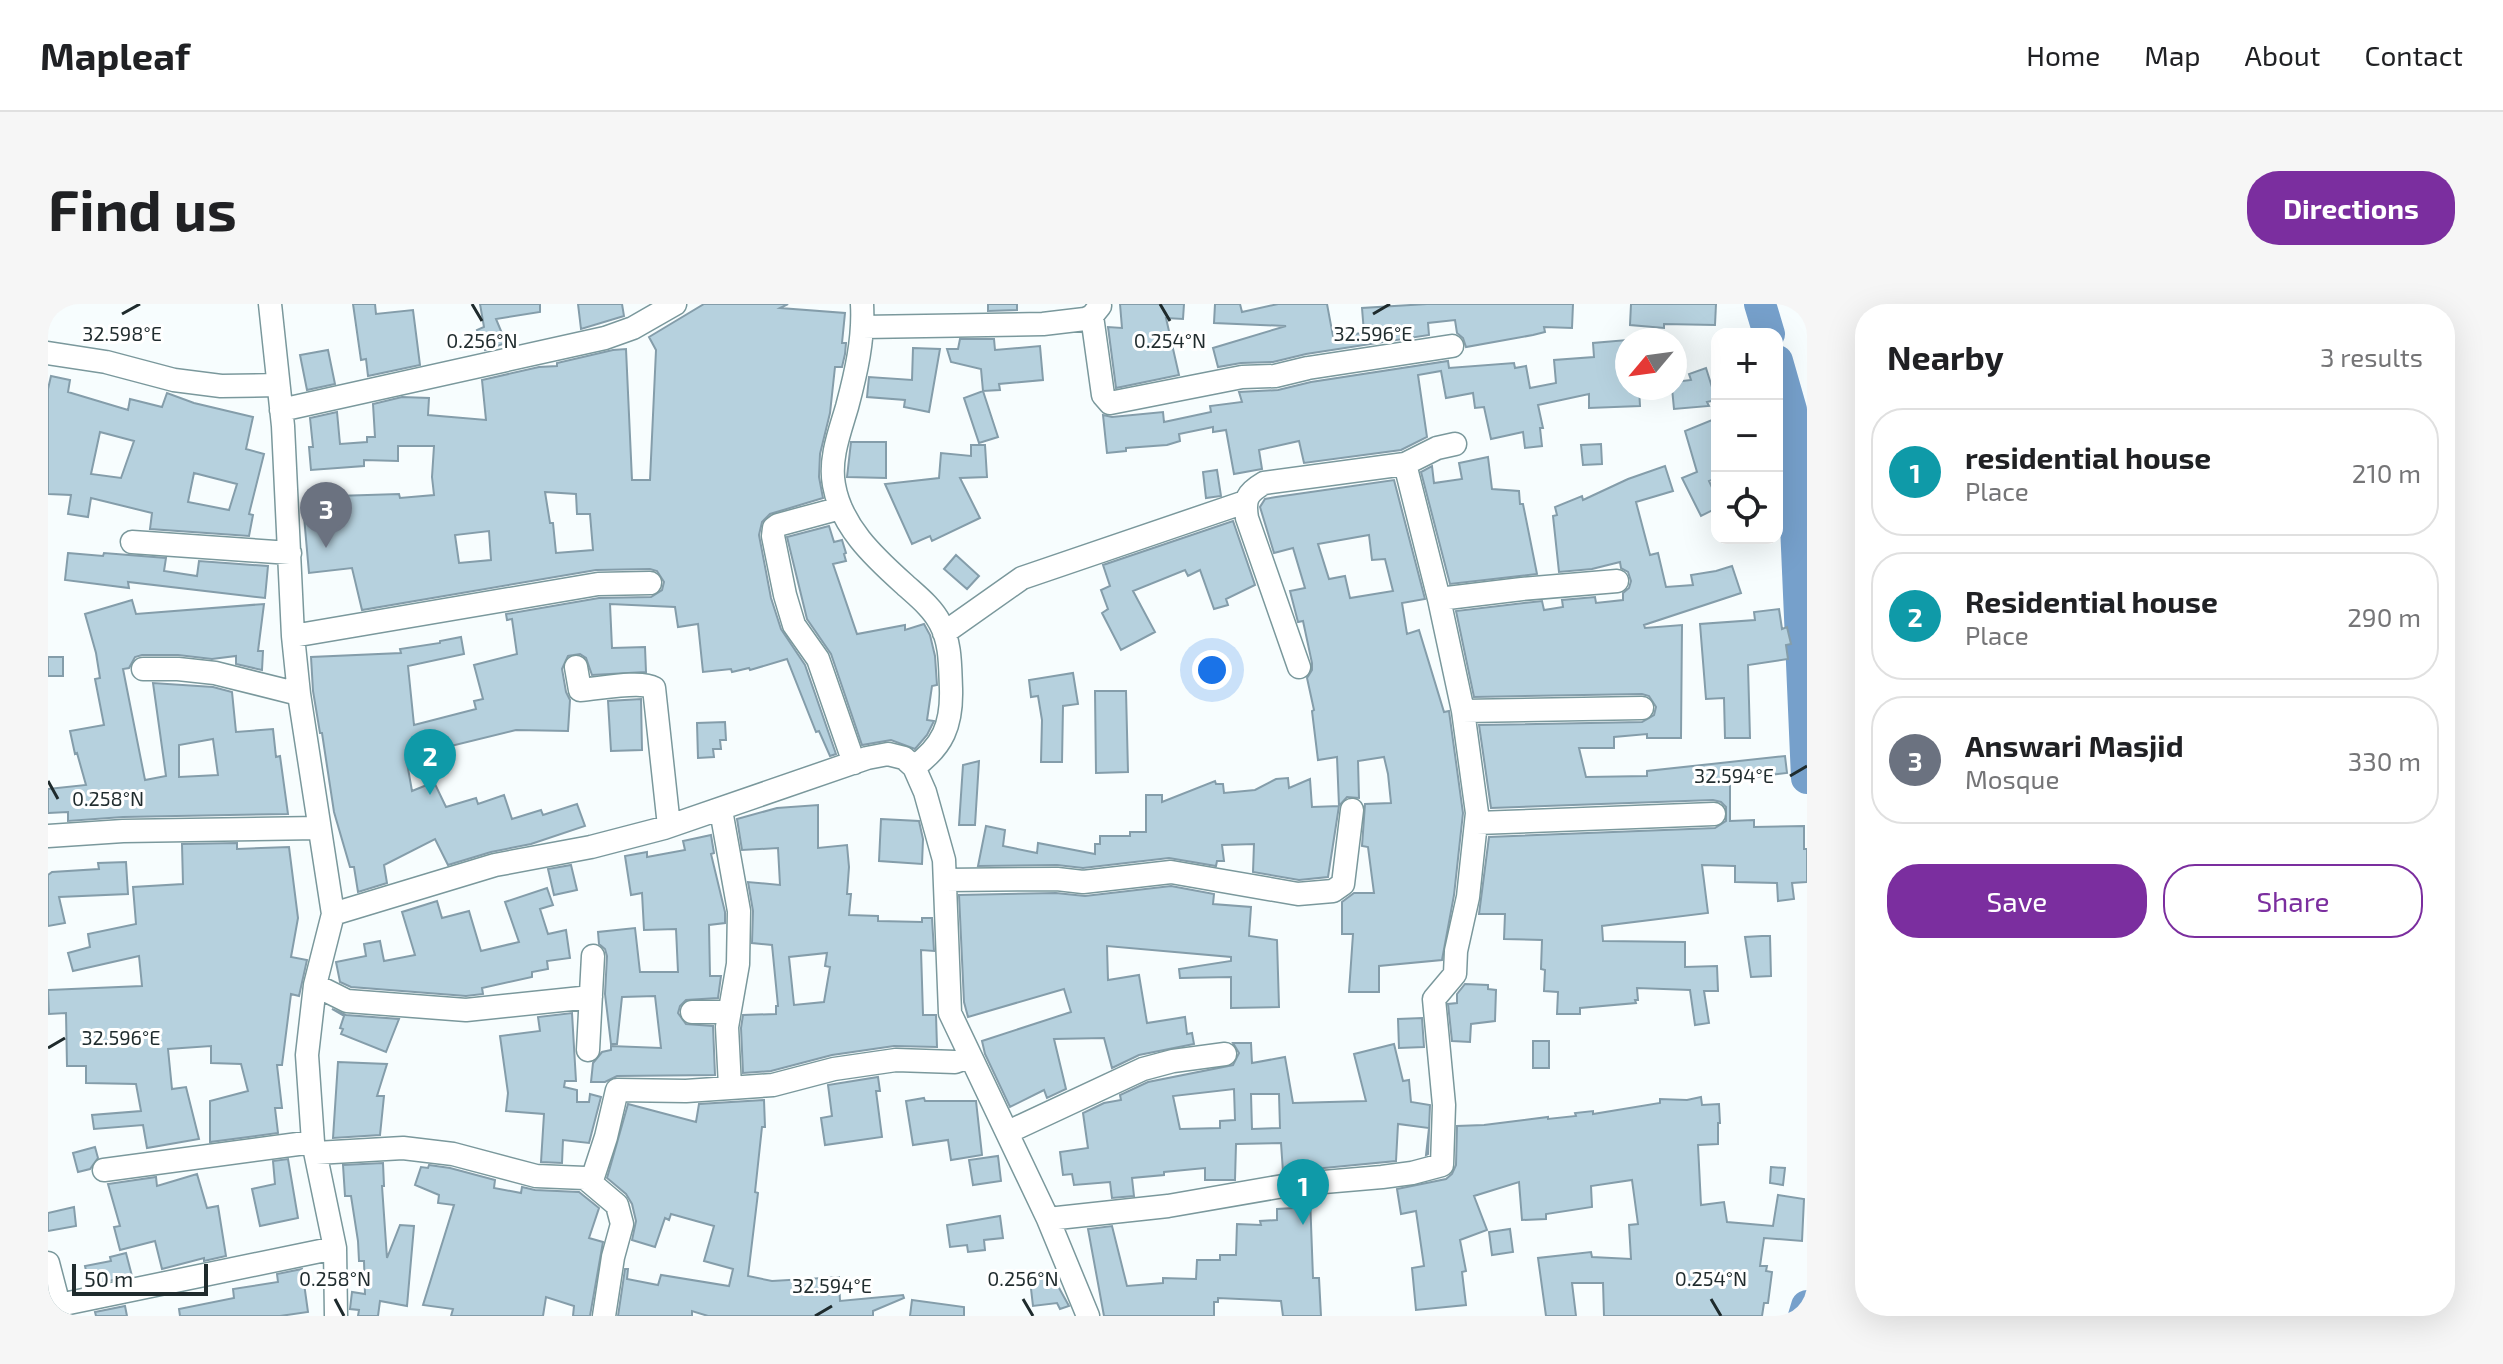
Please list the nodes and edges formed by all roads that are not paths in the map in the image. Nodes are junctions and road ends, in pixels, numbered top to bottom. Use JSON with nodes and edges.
{"nodes":[{"id":1,"x":270,"y":304,"type":"edge"},
{"id":2,"x":675,"y":304,"type":"edge"},
{"id":3,"x":862,"y":304,"type":"edge"},
{"id":4,"x":1097,"y":310,"type":"edge"},
{"id":5,"x":863,"y":327,"type":"junction"},
{"id":6,"x":1452,"y":346,"type":"dead end"},
{"id":7,"x":48,"y":353,"type":"edge"},
{"id":8,"x":278,"y":385,"type":"junction"},
{"id":9,"x":281,"y":410,"type":"junction"},
{"id":10,"x":1455,"y":444,"type":"dead end"},
{"id":11,"x":1405,"y":464,"type":"junction"},
{"id":12,"x":1245,"y":502,"type":"junction"},
{"id":13,"x":841,"y":508,"type":"junction"},
{"id":14,"x":132,"y":542,"type":"dead end"},
{"id":15,"x":290,"y":553,"type":"junction"},
{"id":16,"x":1617,"y":581,"type":"dead end"},
{"id":17,"x":650,"y":583,"type":"dead end"},
{"id":18,"x":1439,"y":599,"type":"junction"},
{"id":19,"x":944,"y":633,"type":"junction"},
{"id":20,"x":293,"y":636,"type":"junction"},
{"id":21,"x":576,"y":667,"type":"dead end"},
{"id":22,"x":1299,"y":667,"type":"dead end"},
{"id":23,"x":143,"y":669,"type":"dead end"},
{"id":24,"x":299,"y":694,"type":"junction"},
{"id":25,"x":1642,"y":708,"type":"dead end"},
{"id":26,"x":1463,"y":711,"type":"junction"},
{"id":27,"x":854,"y":763,"type":"junction"},
{"id":28,"x":914,"y":767,"type":"junction"},
{"id":29,"x":721,"y":810,"type":"junction"},
{"id":30,"x":1352,"y":810,"type":"dead end"},
{"id":31,"x":1714,"y":814,"type":"dead end"},
{"id":32,"x":1477,"y":823,"type":"junction"},
{"id":33,"x":669,"y":826,"type":"junction"},
{"id":34,"x":319,"y":828,"type":"junction"},
{"id":35,"x":48,"y":836,"type":"edge"},
{"id":36,"x":945,"y":880,"type":"junction"},
{"id":37,"x":333,"y":914,"type":"junction"},
{"id":38,"x":593,"y":956,"type":"dead end"},
{"id":39,"x":315,"y":985,"type":"junction"},
{"id":40,"x":591,"y":997,"type":"junction"},
{"id":41,"x":692,"y":1012,"type":"dead end"},
{"id":42,"x":729,"y":1012,"type":"junction"},
{"id":43,"x":588,"y":1050,"type":"dead end"},
{"id":44,"x":1225,"y":1054,"type":"dead end"},
{"id":45,"x":969,"y":1057,"type":"junction"},
{"id":46,"x":730,"y":1087,"type":"junction"},
{"id":47,"x":1008,"y":1132,"type":"junction"},
{"id":48,"x":315,"y":1148,"type":"junction"},
{"id":49,"x":104,"y":1170,"type":"dead end"},
{"id":50,"x":591,"y":1183,"type":"junction"},
{"id":51,"x":1048,"y":1219,"type":"junction"},
{"id":52,"x":335,"y":1248,"type":"junction"},
{"id":53,"x":48,"y":1263,"type":"edge"},
{"id":54,"x":336,"y":1316,"type":"edge"},
{"id":55,"x":604,"y":1316,"type":"edge"},
{"id":56,"x":1088,"y":1316,"type":"edge"}],
"edges":[{"from":1,"to":8,"type":"street"},
{"from":2,"to":9,"type":"street"},
{"from":3,"to":5,"type":"street"},
{"from":4,"to":5,"type":"street"},
{"from":4,"to":6,"type":"street"},
{"from":5,"to":13,"type":"street"},
{"from":7,"to":8,"type":"street"},
{"from":8,"to":9,"type":"street"},
{"from":9,"to":15,"type":"street"},
{"from":10,"to":11,"type":"street"},
{"from":11,"to":12,"type":"street"},
{"from":11,"to":18,"type":"street"},
{"from":12,"to":19,"type":"street"},
{"from":12,"to":22,"type":"street"},
{"from":13,"to":19,"type":"street"},
{"from":13,"to":27,"type":"street"},
{"from":14,"to":15,"type":"street"},
{"from":15,"to":20,"type":"street"},
{"from":16,"to":18,"type":"street"},
{"from":17,"to":20,"type":"street"},
{"from":18,"to":26,"type":"street"},
{"from":19,"to":28,"type":"street"},
{"from":20,"to":24,"type":"street"},
{"from":21,"to":33,"type":"street"},
{"from":23,"to":24,"type":"street"},
{"from":24,"to":34,"type":"street"},
{"from":25,"to":26,"type":"street"},
{"from":26,"to":32,"type":"street"},
{"from":27,"to":28,"type":"street"},
{"from":27,"to":29,"type":"street"},
{"from":28,"to":36,"type":"street"},
{"from":29,"to":33,"type":"street"},
{"from":29,"to":42,"type":"street"},
{"from":30,"to":36,"type":"street"},
{"from":31,"to":32,"type":"street"},
{"from":32,"to":51,"type":"street"},
{"from":33,"to":37,"type":"street"},
{"from":34,"to":35,"type":"street"},
{"from":34,"to":37,"type":"street"},
{"from":36,"to":45,"type":"street"},
{"from":37,"to":39,"type":"street"},
{"from":38,"to":40,"type":"street"},
{"from":39,"to":40,"type":"street"},
{"from":39,"to":48,"type":"street"},
{"from":40,"to":43,"type":"street"},
{"from":41,"to":42,"type":"street"},
{"from":42,"to":46,"type":"street"},
{"from":44,"to":47,"type":"street"},
{"from":45,"to":46,"type":"street"},
{"from":45,"to":47,"type":"street"},
{"from":46,"to":50,"type":"street"},
{"from":47,"to":51,"type":"street"},
{"from":48,"to":49,"type":"street"},
{"from":48,"to":50,"type":"street"},
{"from":48,"to":52,"type":"street"},
{"from":50,"to":55,"type":"street"},
{"from":51,"to":56,"type":"street"},
{"from":52,"to":53,"type":"street"},
{"from":52,"to":54,"type":"street"}]}
